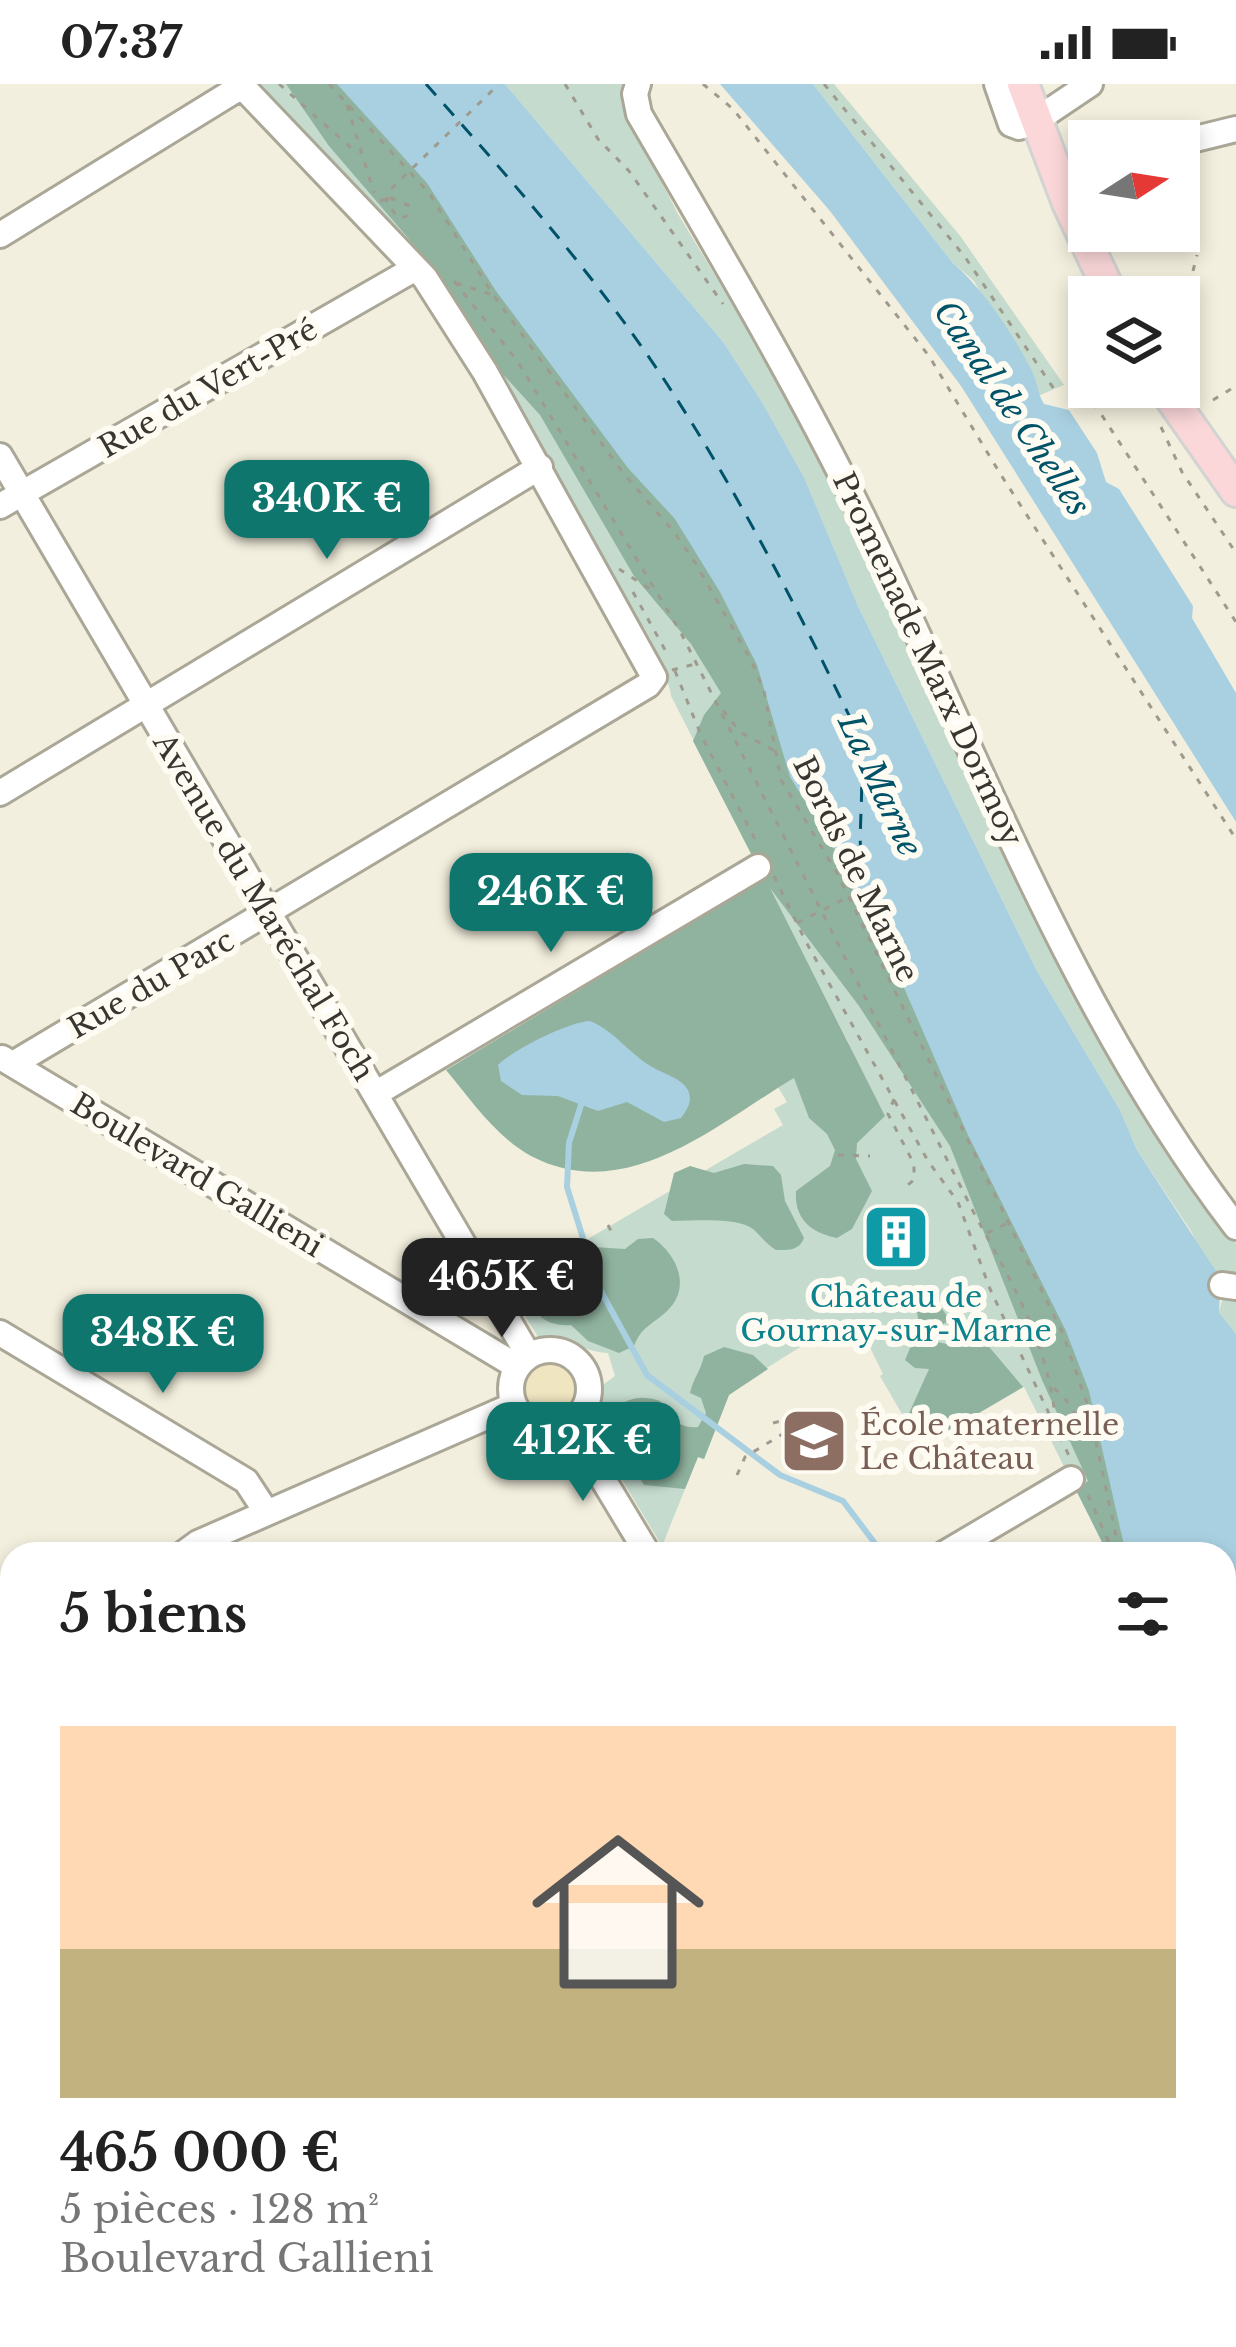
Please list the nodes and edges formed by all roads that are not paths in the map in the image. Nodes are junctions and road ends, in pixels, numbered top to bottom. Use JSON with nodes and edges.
{"nodes":[{"id":1,"x":638,"y":84,"type":"edge"},
{"id":2,"x":997,"y":84,"type":"edge"},
{"id":3,"x":1022,"y":84,"type":"edge"},
{"id":4,"x":1090,"y":84,"type":"edge"},
{"id":5,"x":241,"y":85,"type":"edge"},
{"id":6,"x":1043,"y":104,"type":"edge"},
{"id":7,"x":1236,"y":129,"type":"edge"},
{"id":8,"x":1200,"y":138,"type":"edge"},
{"id":9,"x":1068,"y":166,"type":"edge"},
{"id":10,"x":0,"y":235,"type":"edge"},
{"id":11,"x":414,"y":269,"type":"junction"},
{"id":12,"x":1178,"y":408,"type":"edge"},
{"id":13,"x":1200,"y":408,"type":"edge"},
{"id":14,"x":0,"y":456,"type":"edge"},
{"id":15,"x":1236,"y":460,"type":"edge"},
{"id":16,"x":539,"y":467,"type":"junction"},
{"id":17,"x":1236,"y":490,"type":"edge"},
{"id":18,"x":11,"y":500,"type":"edge"},
{"id":19,"x":145,"y":708,"type":"junction"},
{"id":20,"x":0,"y":793,"type":"edge"},
{"id":21,"x":758,"y":867,"type":"dead end"},
{"id":22,"x":268,"y":915,"type":"junction"},
{"id":23,"x":7,"y":1060,"type":"edge"},
{"id":24,"x":375,"y":1094,"type":"junction"},
{"id":25,"x":1236,"y":1227,"type":"edge"},
{"id":26,"x":0,"y":1333,"type":"edge"},
{"id":27,"x":524,"y":1361,"type":"junction"},
{"id":28,"x":514,"y":1405,"type":"junction"},
{"id":29,"x":569,"y":1423,"type":"junction"},
{"id":30,"x":1071,"y":1479,"type":"dead end"},
{"id":31,"x":267,"y":1514,"type":"junction"},
{"id":32,"x":199,"y":1542,"type":"edge"},
{"id":33,"x":641,"y":1542,"type":"edge"},
{"id":34,"x":964,"y":1542,"type":"edge"}],
"edges":[{"from":1,"to":25,"type":"street","name":"Promenade Marx Dormoy"},
{"from":2,"to":6,"type":"street"},
{"from":3,"to":6,"type":"main road"},
{"from":4,"to":6,"type":"street"},
{"from":5,"to":10,"type":"street"},
{"from":5,"to":11,"type":"street"},
{"from":6,"to":9,"type":"main road"},
{"from":7,"to":8,"type":"street"},
{"from":11,"to":16,"type":"street"},
{"from":11,"to":18,"type":"street","name":"Rue du Vert-Pré"},
{"from":12,"to":17,"type":"main road"},
{"from":13,"to":15,"type":"main road"},
{"from":14,"to":18,"type":"street","name":"Avenue du Maréchal Foch"},
{"from":16,"to":19,"type":"street"},
{"from":16,"to":22,"type":"street","name":"Rue du Parc"},
{"from":18,"to":19,"type":"street","name":"Avenue du Maréchal Foch"},
{"from":19,"to":20,"type":"street"},
{"from":19,"to":22,"type":"street","name":"Avenue du Maréchal Foch"},
{"from":21,"to":24,"type":"street"},
{"from":22,"to":23,"type":"street","name":"Rue du Parc"},
{"from":22,"to":24,"type":"street","name":"Avenue du Maréchal Foch"},
{"from":23,"to":27,"type":"street","name":"Boulevard Gallieni"},
{"from":24,"to":27,"type":"street","name":"Avenue du Maréchal Foch"},
{"from":26,"to":31,"type":"street"},
{"from":27,"to":28,"type":"street"},
{"from":27,"to":29,"type":"street"},
{"from":28,"to":29,"type":"street"},
{"from":28,"to":31,"type":"street"},
{"from":29,"to":33,"type":"street"},
{"from":30,"to":34,"type":"street"},
{"from":31,"to":32,"type":"street"}]}
